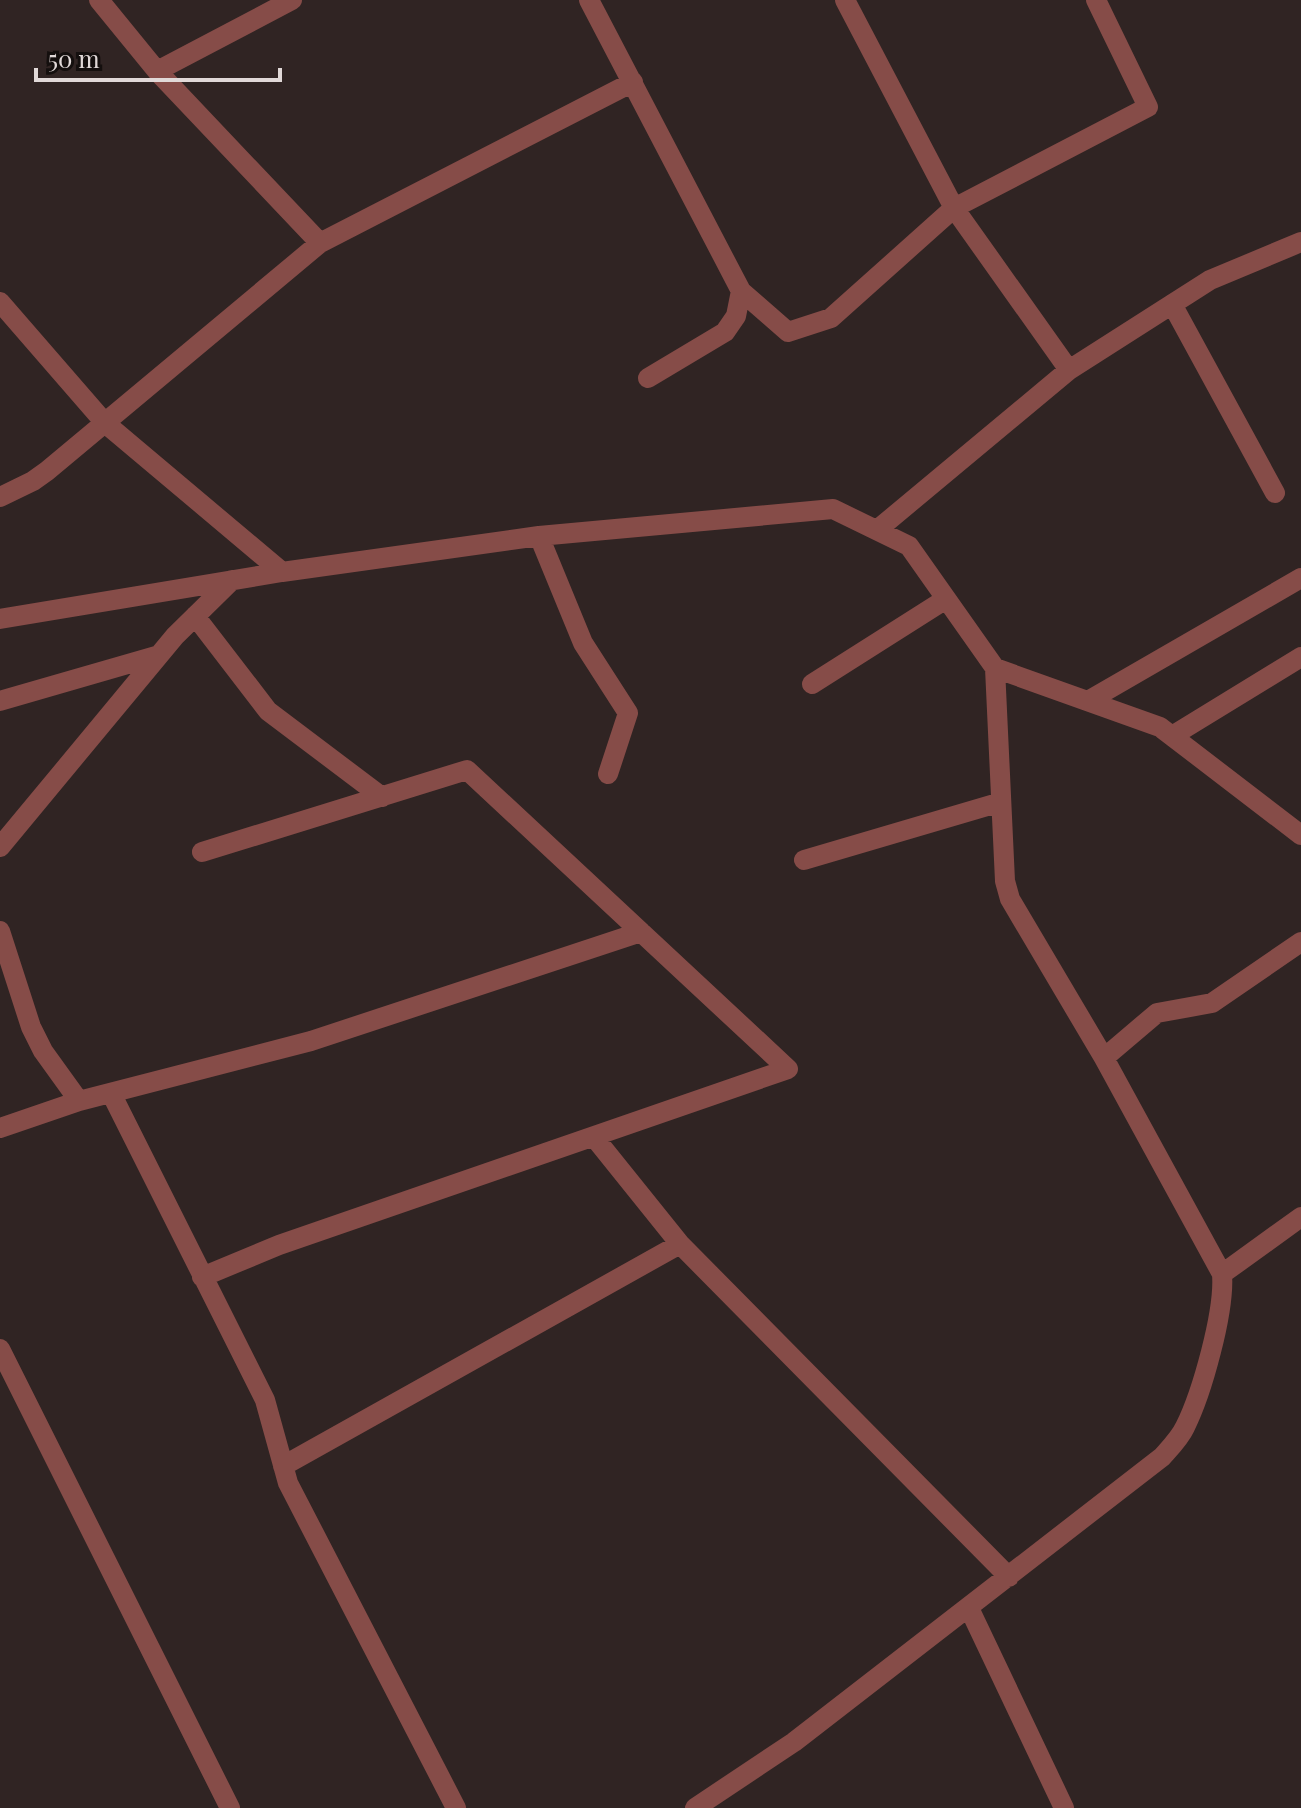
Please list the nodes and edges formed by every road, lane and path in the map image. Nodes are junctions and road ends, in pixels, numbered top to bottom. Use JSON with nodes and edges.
{"nodes":[{"id":1,"x":99,"y":0,"type":"edge"},
{"id":2,"x":292,"y":0,"type":"edge"},
{"id":3,"x":589,"y":0,"type":"edge"},
{"id":4,"x":845,"y":0,"type":"edge"},
{"id":5,"x":1096,"y":0,"type":"edge"},
{"id":6,"x":157,"y":71,"type":"junction"},
{"id":7,"x":633,"y":82,"type":"junction"},
{"id":8,"x":954,"y":208,"type":"junction"},
{"id":9,"x":1301,"y":242,"type":"edge"},
{"id":10,"x":320,"y":243,"type":"junction"},
{"id":11,"x":741,"y":291,"type":"junction"},
{"id":12,"x":0,"y":302,"type":"edge"},
{"id":13,"x":1172,"y":304,"type":"junction"},
{"id":14,"x":1069,"y":370,"type":"junction"},
{"id":15,"x":648,"y":378,"type":"dead end"},
{"id":16,"x":105,"y":423,"type":"junction"},
{"id":17,"x":1275,"y":493,"type":"dead end"},
{"id":18,"x":0,"y":497,"type":"edge"},
{"id":19,"x":877,"y":530,"type":"junction"},
{"id":20,"x":539,"y":536,"type":"junction"},
{"id":21,"x":282,"y":572,"type":"junction"},
{"id":22,"x":1301,"y":578,"type":"edge"},
{"id":23,"x":232,"y":580,"type":"junction"},
{"id":24,"x":946,"y":599,"type":"junction"},
{"id":25,"x":195,"y":616,"type":"junction"},
{"id":26,"x":0,"y":619,"type":"edge"},
{"id":27,"x":159,"y":655,"type":"junction"},
{"id":28,"x":1301,"y":657,"type":"edge"},
{"id":29,"x":995,"y":668,"type":"junction"},
{"id":30,"x":812,"y":684,"type":"dead end"},
{"id":31,"x":0,"y":701,"type":"edge"},
{"id":32,"x":1088,"y":701,"type":"junction"},
{"id":33,"x":1172,"y":736,"type":"junction"},
{"id":34,"x":608,"y":774,"type":"dead end"},
{"id":35,"x":382,"y":797,"type":"junction"},
{"id":36,"x":1001,"y":802,"type":"junction"},
{"id":37,"x":1301,"y":835,"type":"edge"},
{"id":38,"x":0,"y":847,"type":"edge"},
{"id":39,"x":202,"y":852,"type":"dead end"},
{"id":40,"x":804,"y":860,"type":"dead end"},
{"id":41,"x":0,"y":931,"type":"edge"},
{"id":42,"x":641,"y":932,"type":"junction"},
{"id":43,"x":1301,"y":942,"type":"edge"},
{"id":44,"x":1104,"y":1058,"type":"junction"},
{"id":45,"x":112,"y":1095,"type":"junction"},
{"id":46,"x":79,"y":1101,"type":"junction"},
{"id":47,"x":0,"y":1128,"type":"edge"},
{"id":48,"x":594,"y":1137,"type":"junction"},
{"id":49,"x":1301,"y":1217,"type":"edge"},
{"id":50,"x":680,"y":1244,"type":"junction"},
{"id":51,"x":1222,"y":1274,"type":"junction"},
{"id":52,"x":202,"y":1277,"type":"junction"},
{"id":53,"x":0,"y":1349,"type":"edge"},
{"id":54,"x":283,"y":1466,"type":"junction"},
{"id":55,"x":1009,"y":1577,"type":"junction"},
{"id":56,"x":969,"y":1608,"type":"junction"},
{"id":57,"x":230,"y":1808,"type":"edge"},
{"id":58,"x":456,"y":1808,"type":"edge"},
{"id":59,"x":695,"y":1808,"type":"edge"},
{"id":60,"x":1064,"y":1808,"type":"edge"}],
"edges":[{"from":1,"to":6,"type":"street"},
{"from":2,"to":6,"type":"street"},
{"from":3,"to":7,"type":"street"},
{"from":4,"to":8,"type":"street"},
{"from":5,"to":8,"type":"street"},
{"from":6,"to":10,"type":"street"},
{"from":7,"to":10,"type":"street"},
{"from":7,"to":11,"type":"street"},
{"from":8,"to":11,"type":"street"},
{"from":8,"to":14,"type":"street"},
{"from":9,"to":13,"type":"street"},
{"from":10,"to":16,"type":"street"},
{"from":11,"to":15,"type":"street"},
{"from":12,"to":16,"type":"street"},
{"from":13,"to":14,"type":"street"},
{"from":13,"to":17,"type":"street"},
{"from":14,"to":19,"type":"street"},
{"from":16,"to":18,"type":"street"},
{"from":16,"to":21,"type":"street"},
{"from":19,"to":20,"type":"street"},
{"from":19,"to":24,"type":"street"},
{"from":20,"to":21,"type":"street"},
{"from":20,"to":34,"type":"street"},
{"from":21,"to":23,"type":"street"},
{"from":22,"to":32,"type":"street"},
{"from":23,"to":25,"type":"street"},
{"from":23,"to":26,"type":"street"},
{"from":24,"to":29,"type":"street"},
{"from":24,"to":30,"type":"street"},
{"from":25,"to":27,"type":"street"},
{"from":25,"to":35,"type":"street"},
{"from":27,"to":31,"type":"street"},
{"from":27,"to":38,"type":"street"},
{"from":28,"to":33,"type":"street"},
{"from":29,"to":32,"type":"street"},
{"from":29,"to":36,"type":"street"},
{"from":32,"to":33,"type":"street"},
{"from":33,"to":37,"type":"street"},
{"from":35,"to":39,"type":"street"},
{"from":35,"to":42,"type":"street"},
{"from":36,"to":40,"type":"street"},
{"from":36,"to":44,"type":"street"},
{"from":41,"to":46,"type":"street"},
{"from":42,"to":45,"type":"street"},
{"from":42,"to":48,"type":"street"},
{"from":43,"to":44,"type":"street"},
{"from":44,"to":51,"type":"street"},
{"from":45,"to":46,"type":"street"},
{"from":45,"to":52,"type":"street"},
{"from":46,"to":47,"type":"street"},
{"from":48,"to":50,"type":"street"},
{"from":48,"to":52,"type":"street"},
{"from":49,"to":51,"type":"street"},
{"from":50,"to":54,"type":"street"},
{"from":50,"to":55,"type":"street"},
{"from":51,"to":55,"type":"street"},
{"from":52,"to":54,"type":"street"},
{"from":53,"to":57,"type":"street"},
{"from":54,"to":58,"type":"street"},
{"from":55,"to":56,"type":"street"},
{"from":56,"to":59,"type":"street"},
{"from":56,"to":60,"type":"street"}]}
